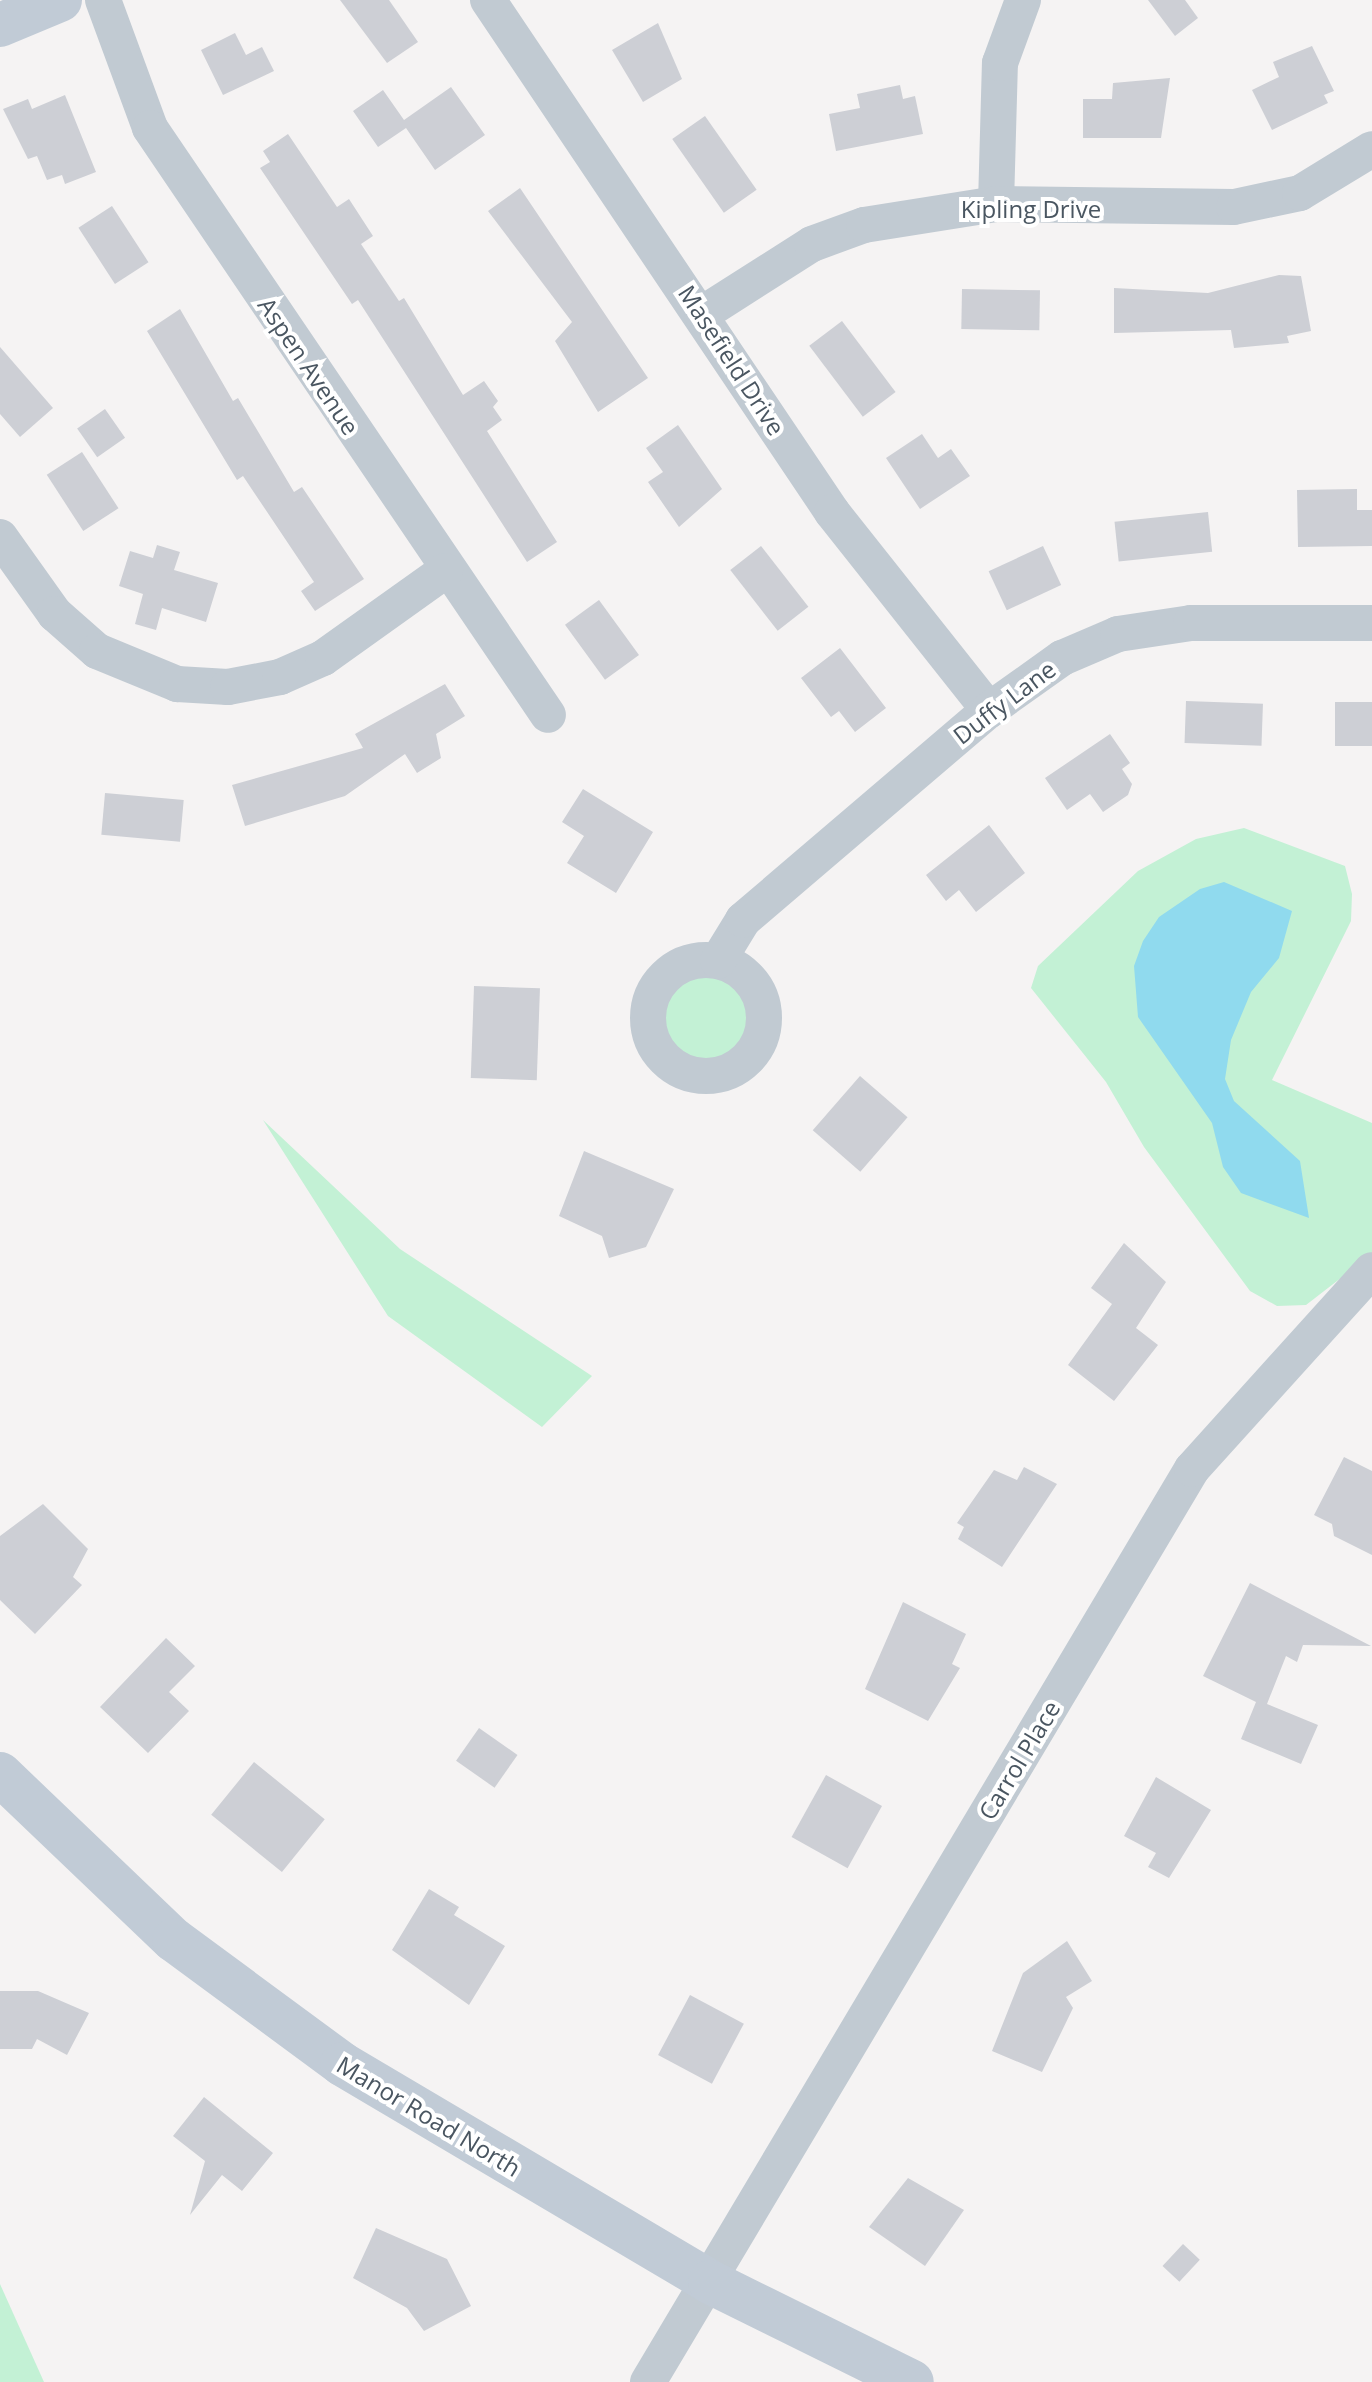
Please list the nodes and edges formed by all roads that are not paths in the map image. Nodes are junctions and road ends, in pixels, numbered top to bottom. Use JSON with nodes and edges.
{"nodes":[{"id":1,"x":60,"y":0,"type":"edge"},
{"id":2,"x":103,"y":0,"type":"edge"},
{"id":3,"x":488,"y":0,"type":"edge"},
{"id":4,"x":1023,"y":0,"type":"edge"},
{"id":5,"x":0,"y":25,"type":"edge"},
{"id":6,"x":1372,"y":149,"type":"edge"},
{"id":7,"x":996,"y":204,"type":"junction"},
{"id":8,"x":702,"y":314,"type":"junction"},
{"id":9,"x":0,"y":537,"type":"edge"},
{"id":10,"x":445,"y":571,"type":"junction"},
{"id":11,"x":1372,"y":623,"type":"edge"},
{"id":12,"x":989,"y":710,"type":"junction"},
{"id":13,"x":548,"y":715,"type":"dead end"},
{"id":14,"x":718,"y":961,"type":"dead end"},
{"id":15,"x":1372,"y":1270,"type":"edge"},
{"id":16,"x":2,"y":1781,"type":"edge"},
{"id":17,"x":710,"y":2282,"type":"junction"},
{"id":18,"x":648,"y":2382,"type":"edge"},
{"id":19,"x":912,"y":2382,"type":"edge"}],
"edges":[{"from":1,"to":5,"type":"street"},
{"from":2,"to":10,"type":"street","name":"Aspen Avenue"},
{"from":3,"to":8,"type":"street","name":"Masefield Drive"},
{"from":4,"to":7,"type":"street"},
{"from":6,"to":7,"type":"street","name":"Kipling Drive"},
{"from":7,"to":8,"type":"street","name":"Kipling Drive"},
{"from":8,"to":12,"type":"street","name":"Masefield Drive"},
{"from":9,"to":10,"type":"street"},
{"from":10,"to":13,"type":"street","name":"Aspen Avenue"},
{"from":11,"to":12,"type":"street","name":"Duffy Lane"},
{"from":12,"to":14,"type":"street","name":"Duffy Lane"},
{"from":15,"to":17,"type":"street","name":"Carrol Place"},
{"from":16,"to":17,"type":"street","name":"Manor Road North"},
{"from":17,"to":18,"type":"street","name":"Carrol Place"},
{"from":17,"to":19,"type":"street","name":"Manor Road North"}]}
